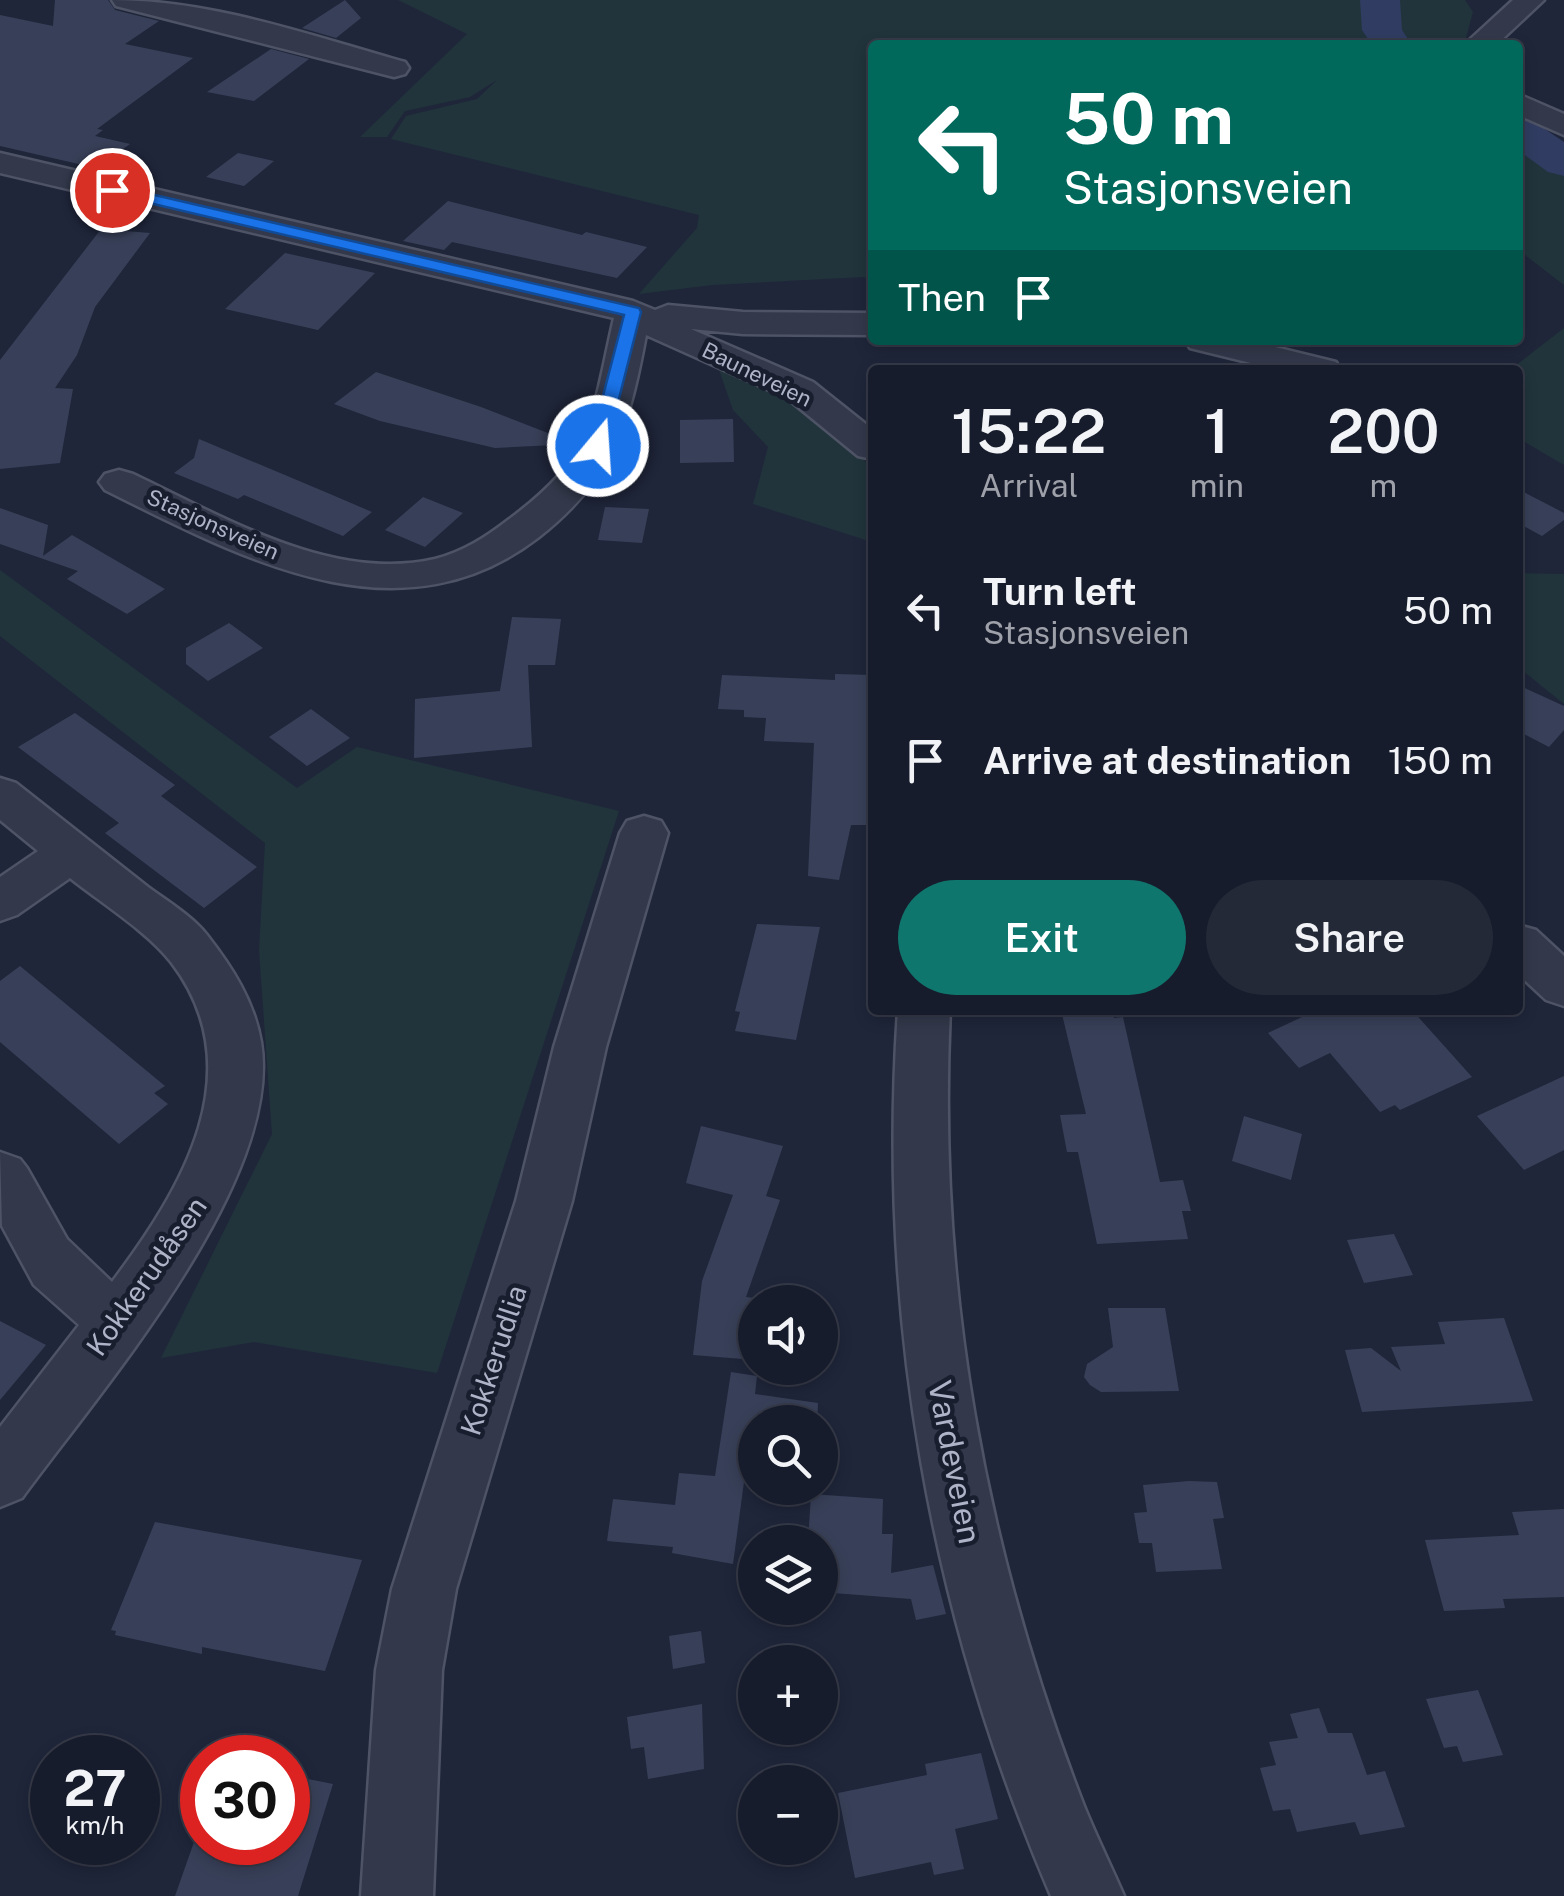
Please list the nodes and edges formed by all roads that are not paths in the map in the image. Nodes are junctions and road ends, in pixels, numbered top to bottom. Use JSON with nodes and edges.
{"nodes":[{"id":1,"x":126,"y":0,"type":"edge"},
{"id":2,"x":1530,"y":0,"type":"edge"},
{"id":3,"x":1485,"y":40,"type":"edge"},
{"id":4,"x":394,"y":68,"type":"dead end"},
{"id":5,"x":1523,"y":106,"type":"edge"},
{"id":6,"x":1564,"y":126,"type":"edge"},
{"id":7,"x":0,"y":163,"type":"edge"},
{"id":8,"x":633,"y":312,"type":"junction"},
{"id":9,"x":868,"y":324,"type":"edge"},
{"id":10,"x":1223,"y":345,"type":"edge"},
{"id":11,"x":1303,"y":365,"type":"edge"},
{"id":12,"x":868,"y":445,"type":"edge"},
{"id":13,"x":119,"y":482,"type":"dead end"},
{"id":14,"x":0,"y":795,"type":"edge"},
{"id":15,"x":644,"y":834,"type":"dead end"},
{"id":16,"x":70,"y":853,"type":"junction"},
{"id":17,"x":0,"y":902,"type":"edge"},
{"id":18,"x":1523,"y":949,"type":"edge"},
{"id":19,"x":1564,"y":986,"type":"edge"},
{"id":20,"x":924,"y":1015,"type":"edge"},
{"id":21,"x":0,"y":1176,"type":"edge"},
{"id":22,"x":15,"y":1237,"type":"edge"},
{"id":23,"x":118,"y":1320,"type":"junction"},
{"id":24,"x":0,"y":1477,"type":"edge"},
{"id":25,"x":397,"y":1896,"type":"edge"},
{"id":26,"x":1088,"y":1896,"type":"edge"}],
"edges":[{"from":1,"to":4,"type":"street"},
{"from":2,"to":3,"type":"street"},
{"from":5,"to":6,"type":"street"},
{"from":7,"to":8,"type":"street"},
{"from":8,"to":9,"type":"street"},
{"from":8,"to":12,"type":"street","name":"Bauneveien"},
{"from":8,"to":13,"type":"street","name":"Stasjonsveien"},
{"from":10,"to":11,"type":"street"},
{"from":14,"to":16,"type":"street","name":"Kokkerudåsen"},
{"from":15,"to":25,"type":"street","name":"Kokkerudlia"},
{"from":16,"to":17,"type":"street"},
{"from":16,"to":23,"type":"street","name":"Kokkerudåsen"},
{"from":18,"to":19,"type":"street"},
{"from":20,"to":26,"type":"street","name":"Vardeveien"},
{"from":21,"to":22,"type":"street"},
{"from":22,"to":23,"type":"street"},
{"from":23,"to":24,"type":"street","name":"Kokkerudåsen"}]}
